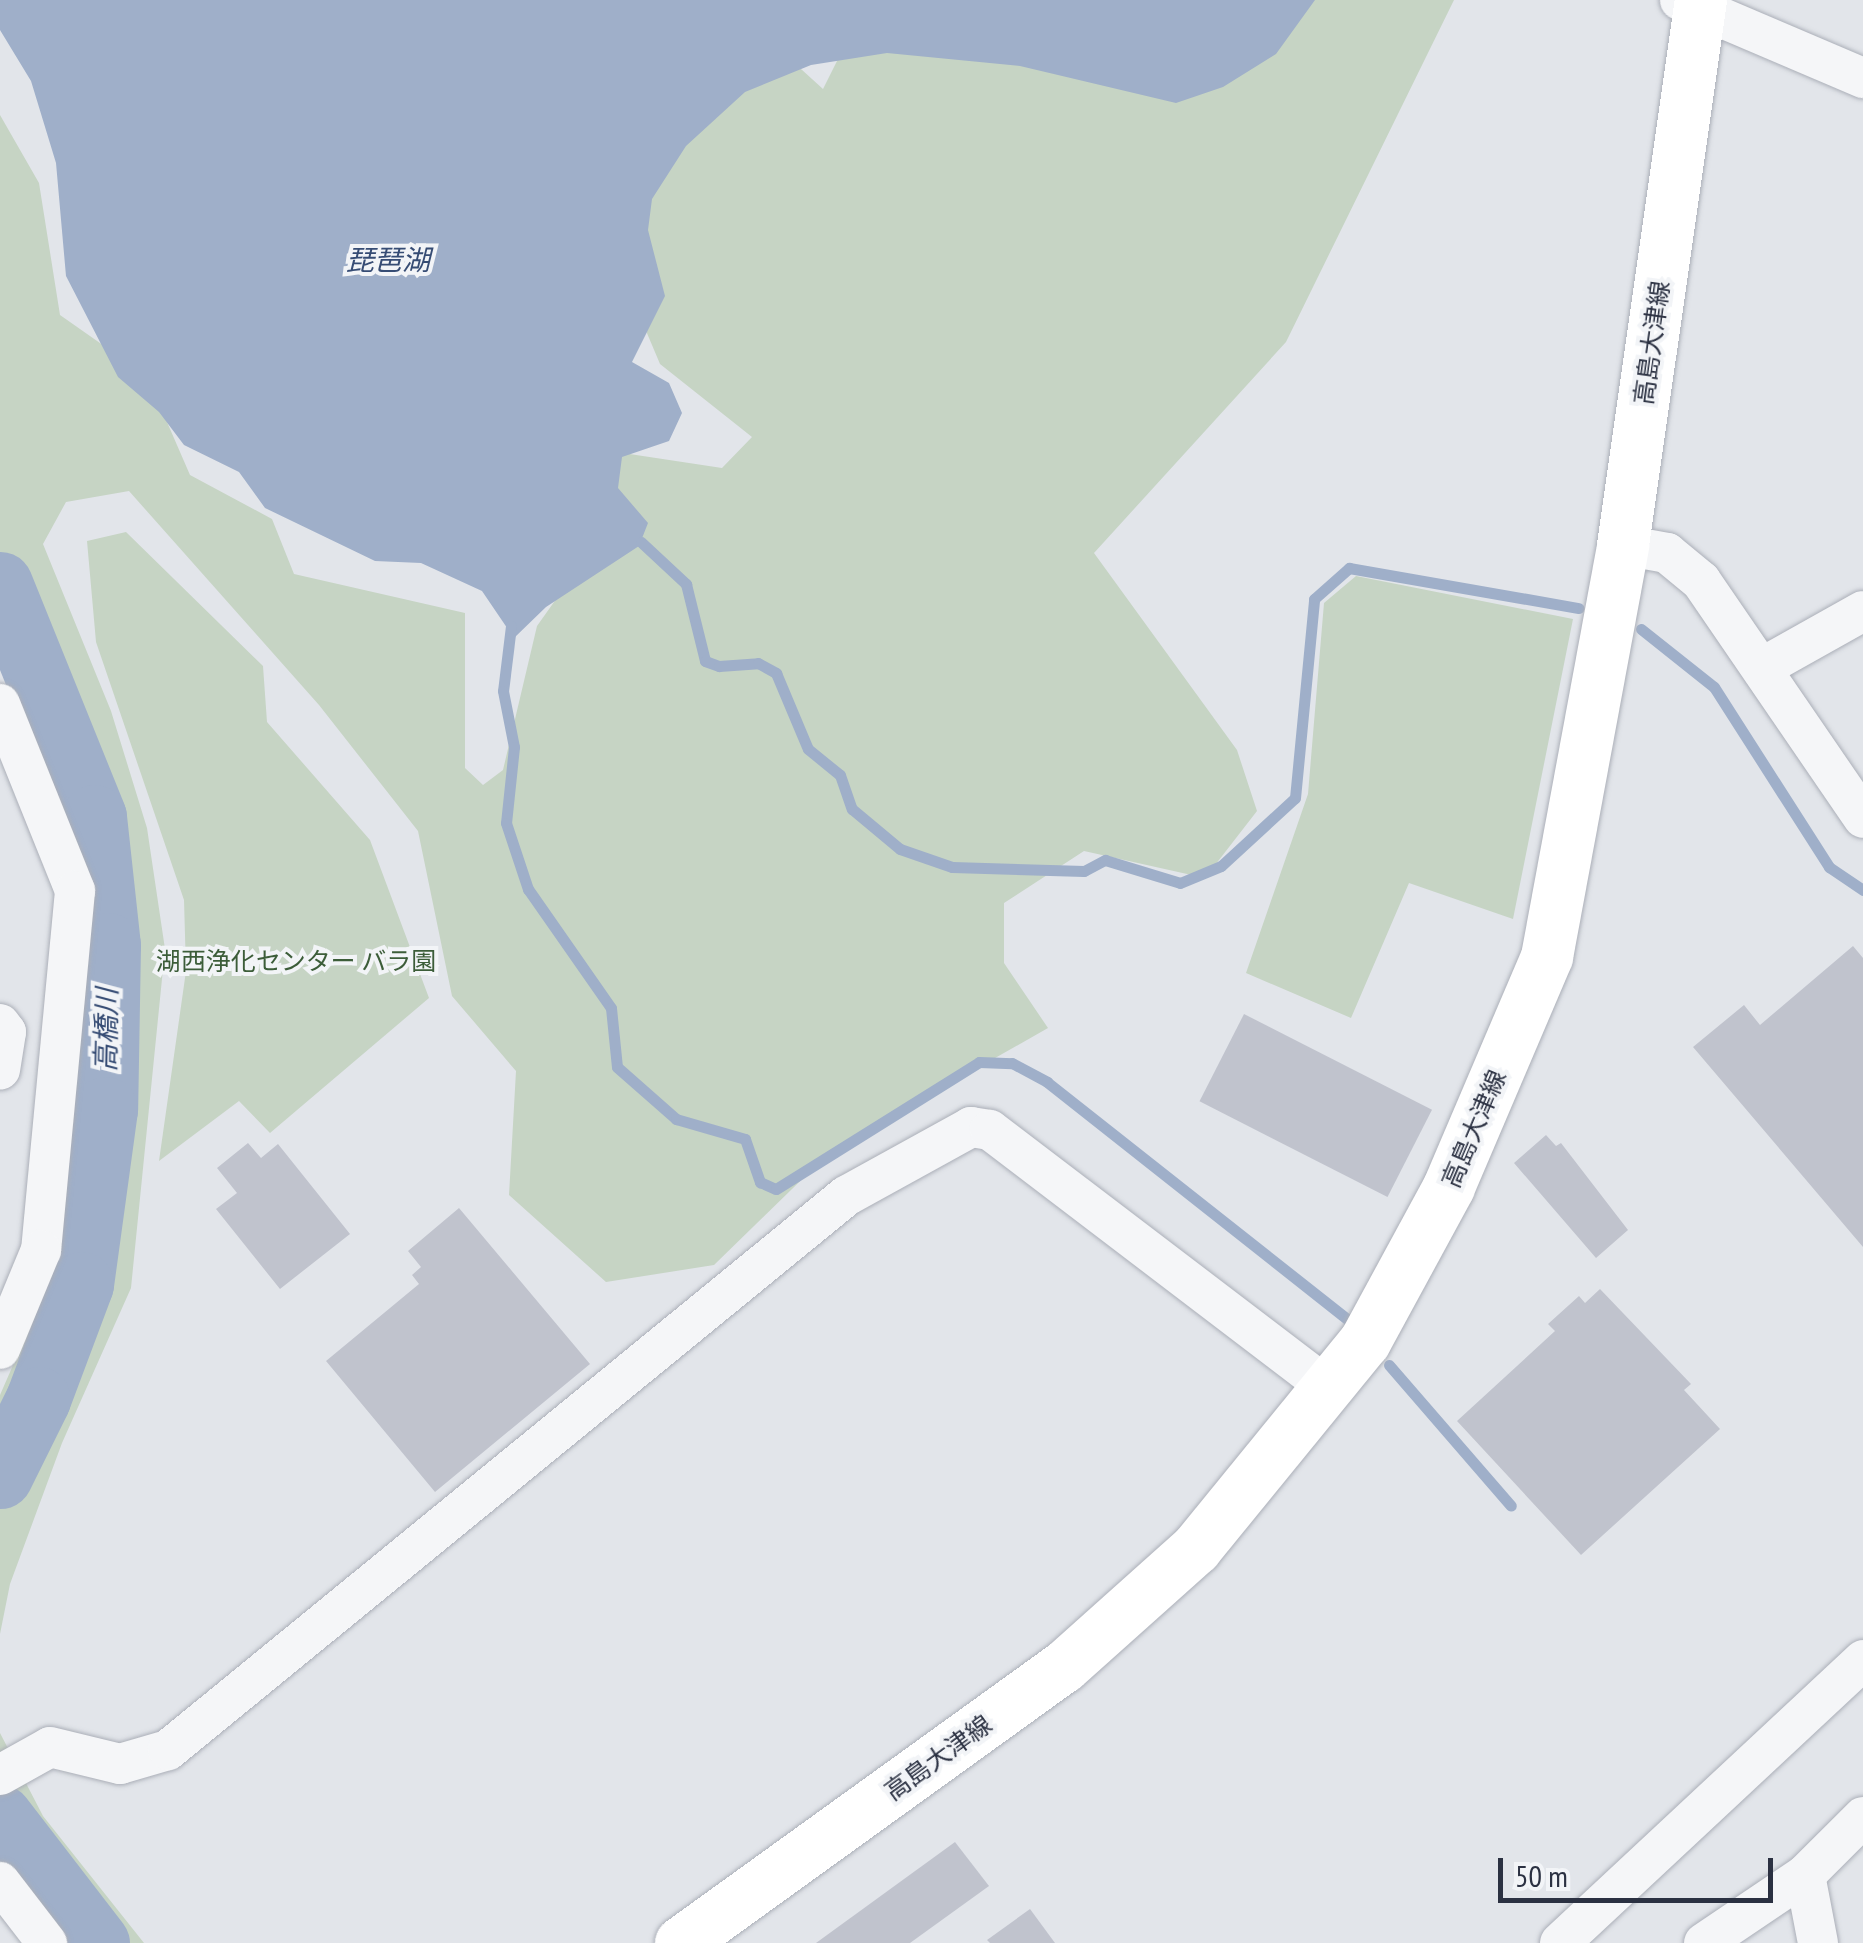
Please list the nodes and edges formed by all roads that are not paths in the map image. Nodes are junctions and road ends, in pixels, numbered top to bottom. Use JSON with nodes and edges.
{"nodes":[{"id":1,"x":1694,"y":3,"type":"edge"},
{"id":2,"x":1863,"y":78,"type":"edge"},
{"id":3,"x":1624,"y":545,"type":"junction"},
{"id":4,"x":1863,"y":611,"type":"edge"},
{"id":5,"x":1765,"y":666,"type":"junction"},
{"id":6,"x":0,"y":704,"type":"edge"},
{"id":7,"x":1861,"y":811,"type":"edge"},
{"id":8,"x":0,"y":1024,"type":"edge"},
{"id":9,"x":0,"y":1070,"type":"edge"},
{"id":10,"x":0,"y":1348,"type":"edge"},
{"id":11,"x":1330,"y":1390,"type":"junction"},
{"id":12,"x":1863,"y":1660,"type":"edge"},
{"id":13,"x":9,"y":1769,"type":"edge"},
{"id":14,"x":1863,"y":1817,"type":"edge"},
{"id":15,"x":1806,"y":1875,"type":"junction"},
{"id":16,"x":0,"y":1882,"type":"edge"},
{"id":17,"x":46,"y":1943,"type":"edge"},
{"id":18,"x":681,"y":1943,"type":"edge"},
{"id":19,"x":1560,"y":1943,"type":"edge"},
{"id":20,"x":1704,"y":1943,"type":"edge"},
{"id":21,"x":1818,"y":1943,"type":"edge"}],
"edges":[{"from":1,"to":2,"type":"street"},
{"from":1,"to":3,"type":"main road","name":"高島大津線"},
{"from":3,"to":5,"type":"street"},
{"from":3,"to":11,"type":"main road","name":"高島大津線"},
{"from":4,"to":5,"type":"street"},
{"from":5,"to":7,"type":"street"},
{"from":6,"to":10,"type":"street"},
{"from":8,"to":9,"type":"street"},
{"from":11,"to":13,"type":"street"},
{"from":11,"to":18,"type":"main road","name":"高島大津線"},
{"from":12,"to":19,"type":"street"},
{"from":14,"to":15,"type":"street"},
{"from":15,"to":20,"type":"street"},
{"from":15,"to":21,"type":"street"},
{"from":16,"to":17,"type":"street"}]}
